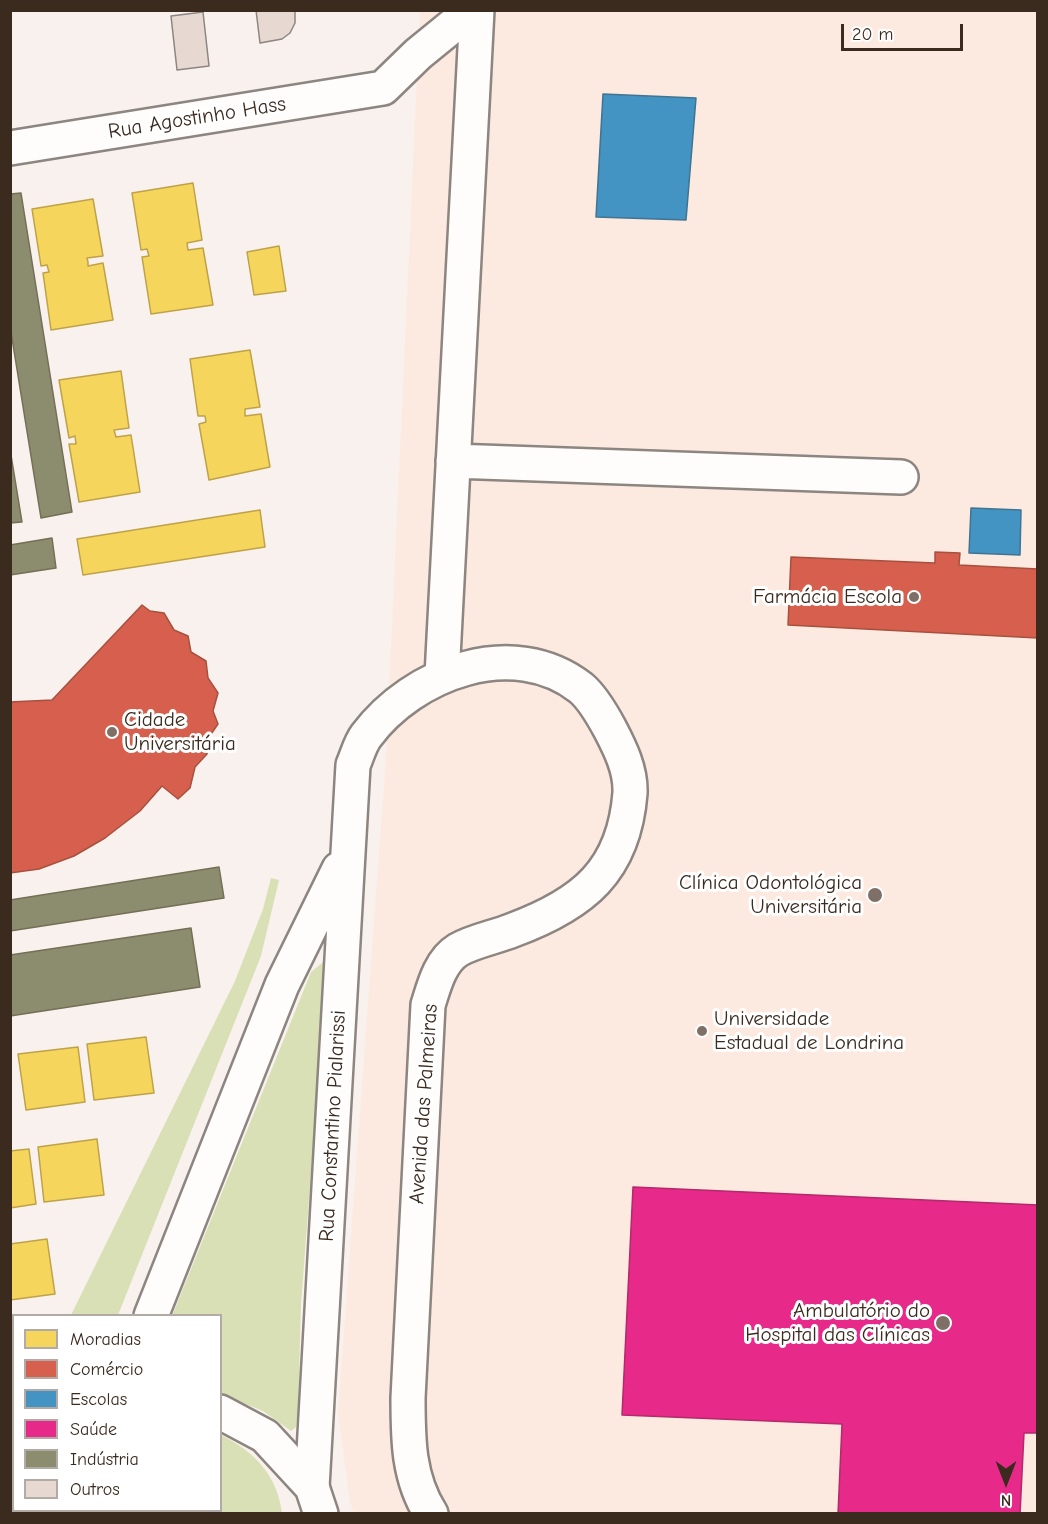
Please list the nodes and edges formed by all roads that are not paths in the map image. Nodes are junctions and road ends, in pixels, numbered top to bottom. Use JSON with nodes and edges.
{"nodes":[{"id":1,"x":472,"y":10,"type":"edge"},
{"id":2,"x":477,"y":10,"type":"edge"},
{"id":3,"x":10,"y":148,"type":"edge"},
{"id":4,"x":453,"y":461,"type":"junction"},
{"id":5,"x":901,"y":477,"type":"dead end"},
{"id":6,"x":442,"y":676,"type":"junction"},
{"id":7,"x":353,"y":765,"type":"joint"},
{"id":8,"x":346,"y":854,"type":"junction"},
{"id":9,"x":153,"y":1314,"type":"edge"},
{"id":10,"x":222,"y":1413,"type":"edge"},
{"id":11,"x":311,"y":1505,"type":"edge"},
{"id":12,"x":431,"y":1514,"type":"edge"}],
"edges":[{"from":1,"to":3,"type":"street","name":"Rua Agostinho Hass"},
{"from":2,"to":4,"type":"street"},
{"from":4,"to":5,"type":"street"},
{"from":4,"to":6,"type":"street"},
{"from":6,"to":7,"type":"street","name":"Avenida das Palmeiras"},
{"from":6,"to":12,"type":"street","name":"Avenida das Palmeiras"},
{"from":7,"to":8,"type":"street","name":"Rua Constantino Pialarissi"},
{"from":8,"to":9,"type":"street"},
{"from":8,"to":11,"type":"street","name":"Rua Constantino Pialarissi"},
{"from":10,"to":11,"type":"street"}]}
